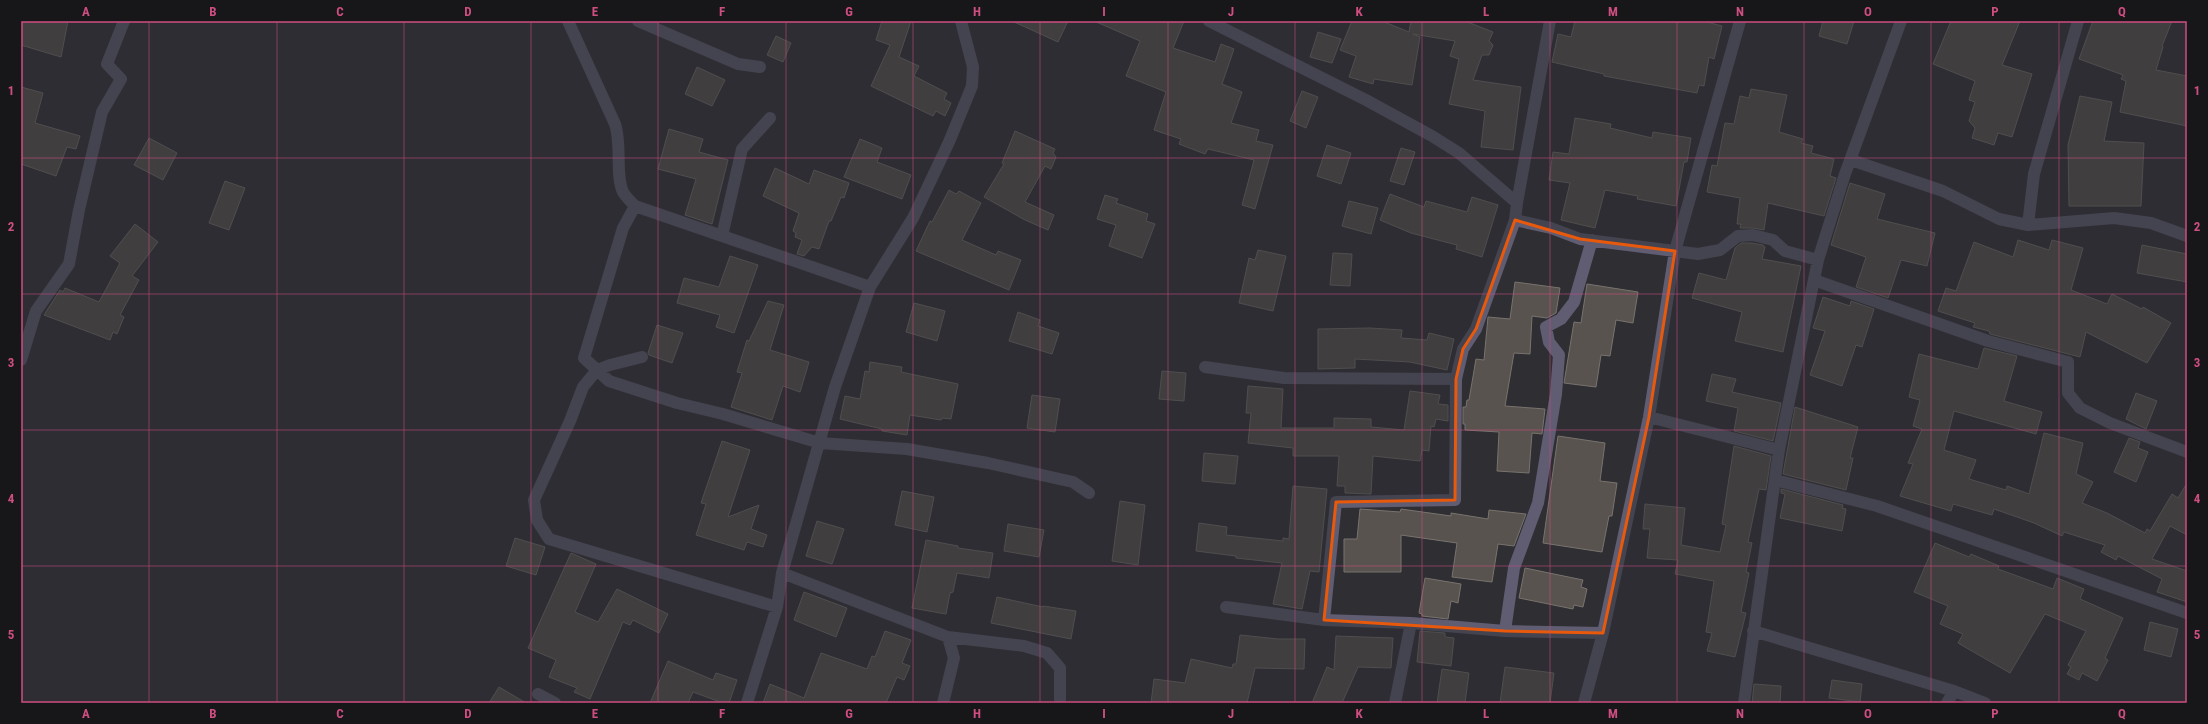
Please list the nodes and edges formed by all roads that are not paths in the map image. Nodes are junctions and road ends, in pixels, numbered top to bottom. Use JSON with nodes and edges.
{"nodes":[{"id":1,"x":124,"y":21,"type":"edge"},
{"id":2,"x":568,"y":21,"type":"edge"},
{"id":3,"x":638,"y":21,"type":"edge"},
{"id":4,"x":961,"y":21,"type":"edge"},
{"id":5,"x":1209,"y":21,"type":"edge"},
{"id":6,"x":1550,"y":21,"type":"edge"},
{"id":7,"x":1740,"y":21,"type":"edge"},
{"id":8,"x":1901,"y":21,"type":"edge"},
{"id":9,"x":2078,"y":21,"type":"edge"},
{"id":10,"x":760,"y":67,"type":"dead end"},
{"id":11,"x":770,"y":118,"type":"dead end"},
{"id":12,"x":1851,"y":160,"type":"junction"},
{"id":13,"x":1518,"y":203,"type":"junction"},
{"id":14,"x":635,"y":206,"type":"junction"},
{"id":15,"x":1515,"y":220,"type":"junction"},
{"id":16,"x":2028,"y":225,"type":"junction"},
{"id":17,"x":722,"y":236,"type":"junction"},
{"id":18,"x":2187,"y":236,"type":"edge"},
{"id":19,"x":1592,"y":240,"type":"junction"},
{"id":20,"x":1675,"y":251,"type":"junction"},
{"id":21,"x":1818,"y":260,"type":"junction"},
{"id":22,"x":1814,"y":280,"type":"junction"},
{"id":23,"x":870,"y":287,"type":"junction"},
{"id":24,"x":642,"y":357,"type":"dead end"},
{"id":25,"x":21,"y":360,"type":"edge"},
{"id":26,"x":1205,"y":367,"type":"dead end"},
{"id":27,"x":597,"y":370,"type":"junction"},
{"id":28,"x":1456,"y":379,"type":"junction"},
{"id":29,"x":1649,"y":417,"type":"junction"},
{"id":30,"x":820,"y":444,"type":"junction"},
{"id":31,"x":1779,"y":450,"type":"junction"},
{"id":32,"x":2187,"y":452,"type":"edge"},
{"id":33,"x":1774,"y":480,"type":"junction"},
{"id":34,"x":1089,"y":493,"type":"dead end"},
{"id":35,"x":782,"y":573,"type":"junction"},
{"id":36,"x":777,"y":607,"type":"junction"},
{"id":37,"x":1226,"y":607,"type":"dead end"},
{"id":38,"x":2187,"y":613,"type":"edge"},
{"id":39,"x":1324,"y":620,"type":"junction"},
{"id":40,"x":1411,"y":623,"type":"junction"},
{"id":41,"x":1505,"y":631,"type":"junction"},
{"id":42,"x":1753,"y":631,"type":"junction"},
{"id":43,"x":1603,"y":633,"type":"junction"},
{"id":44,"x":948,"y":637,"type":"junction"},
{"id":45,"x":1954,"y":691,"type":"junction"},
{"id":46,"x":538,"y":694,"type":"dead end"},
{"id":47,"x":1060,"y":700,"type":"dead end"},
{"id":48,"x":554,"y":703,"type":"edge"},
{"id":49,"x":747,"y":703,"type":"edge"},
{"id":50,"x":943,"y":703,"type":"edge"},
{"id":51,"x":1395,"y":703,"type":"edge"},
{"id":52,"x":1584,"y":703,"type":"edge"},
{"id":53,"x":1744,"y":703,"type":"edge"},
{"id":54,"x":1947,"y":703,"type":"edge"},
{"id":55,"x":1985,"y":703,"type":"edge"}],
"edges":[{"from":1,"to":25,"type":"street"},
{"from":2,"to":14,"type":"street"},
{"from":3,"to":10,"type":"street"},
{"from":4,"to":23,"type":"street"},
{"from":5,"to":13,"type":"street"},
{"from":6,"to":13,"type":"street"},
{"from":7,"to":20,"type":"street"},
{"from":8,"to":12,"type":"street"},
{"from":9,"to":16,"type":"street"},
{"from":11,"to":17,"type":"street"},
{"from":12,"to":16,"type":"street"},
{"from":12,"to":21,"type":"street"},
{"from":13,"to":15,"type":"street"},
{"from":14,"to":17,"type":"street"},
{"from":14,"to":27,"type":"street"},
{"from":15,"to":19,"type":"street"},
{"from":15,"to":28,"type":"street"},
{"from":16,"to":18,"type":"street"},
{"from":17,"to":23,"type":"street"},
{"from":19,"to":20,"type":"street"},
{"from":19,"to":41,"type":"street"},
{"from":20,"to":21,"type":"street"},
{"from":20,"to":29,"type":"street"},
{"from":21,"to":22,"type":"street"},
{"from":22,"to":31,"type":"street"},
{"from":22,"to":32,"type":"street"},
{"from":23,"to":30,"type":"street"},
{"from":24,"to":27,"type":"street"},
{"from":26,"to":28,"type":"street"},
{"from":27,"to":30,"type":"street"},
{"from":27,"to":36,"type":"street"},
{"from":28,"to":39,"type":"street"},
{"from":29,"to":31,"type":"street"},
{"from":29,"to":43,"type":"street"},
{"from":30,"to":34,"type":"street"},
{"from":30,"to":35,"type":"street"},
{"from":31,"to":33,"type":"street"},
{"from":33,"to":38,"type":"street"},
{"from":33,"to":42,"type":"street"},
{"from":35,"to":36,"type":"street"},
{"from":35,"to":44,"type":"street"},
{"from":36,"to":49,"type":"street"},
{"from":37,"to":39,"type":"street"},
{"from":39,"to":40,"type":"street"},
{"from":40,"to":41,"type":"street"},
{"from":40,"to":51,"type":"street"},
{"from":41,"to":43,"type":"street"},
{"from":42,"to":45,"type":"street"},
{"from":42,"to":53,"type":"street"},
{"from":43,"to":52,"type":"street"},
{"from":44,"to":47,"type":"street"},
{"from":44,"to":50,"type":"street"},
{"from":45,"to":54,"type":"street"},
{"from":45,"to":55,"type":"street"},
{"from":46,"to":48,"type":"street"}]}
